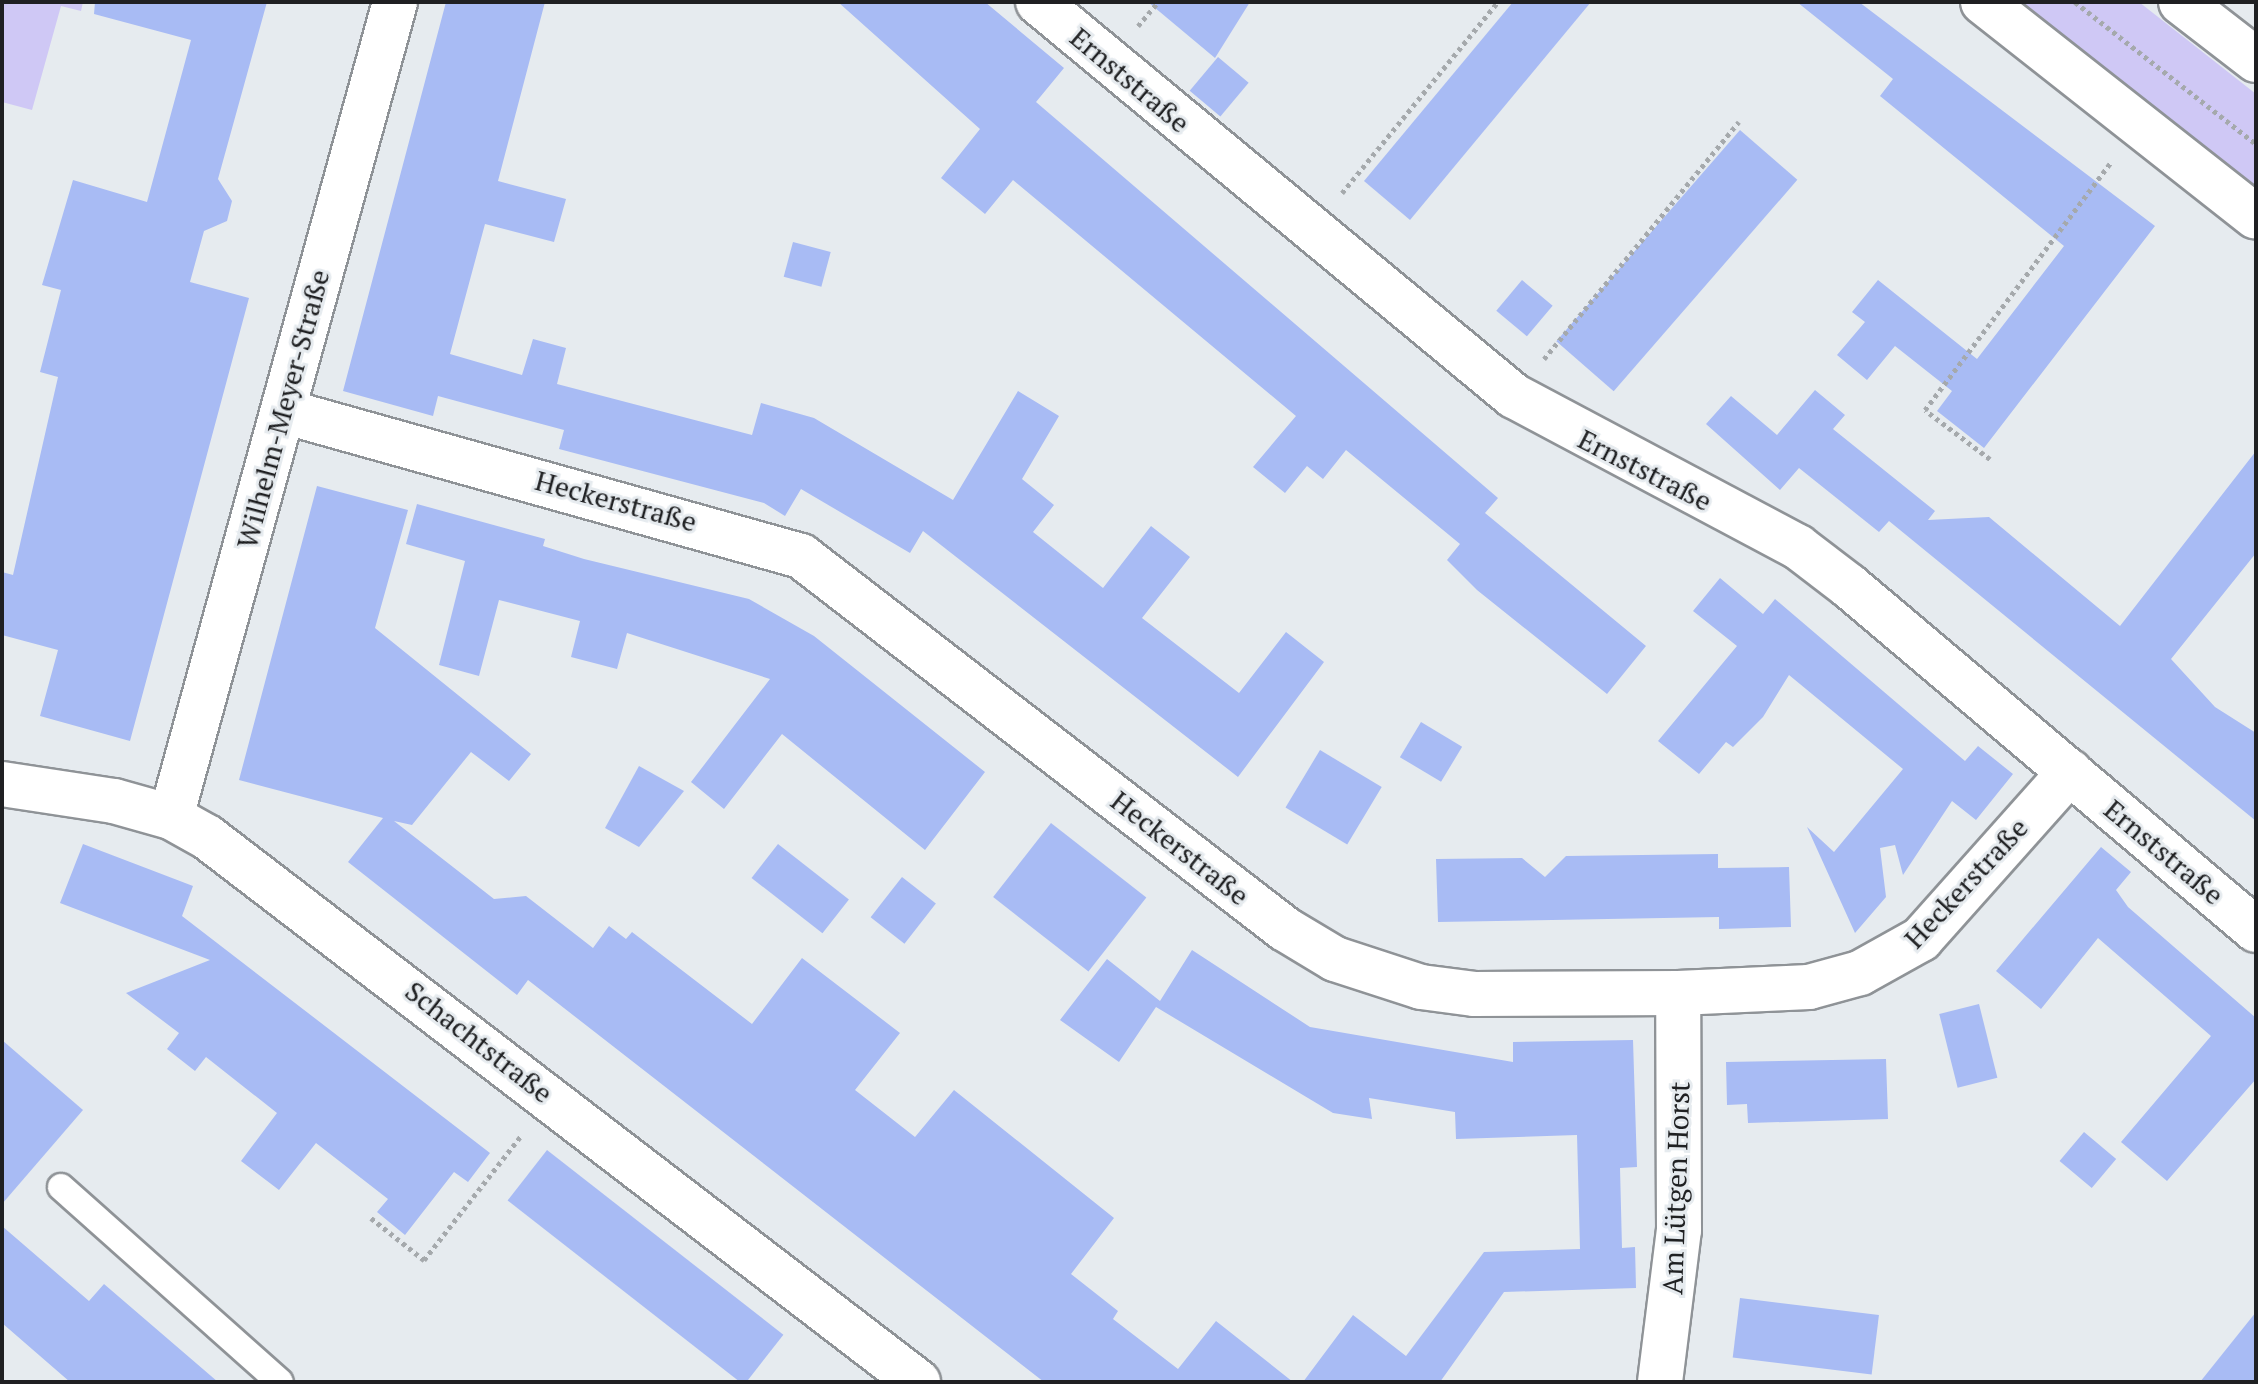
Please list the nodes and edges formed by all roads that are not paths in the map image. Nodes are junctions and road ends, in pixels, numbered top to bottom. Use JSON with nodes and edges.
{"nodes":[{"id":1,"x":395,"y":2,"type":"edge"},
{"id":2,"x":1038,"y":2,"type":"edge"},
{"id":3,"x":1983,"y":2,"type":"edge"},
{"id":4,"x":2181,"y":2,"type":"edge"},
{"id":5,"x":2256,"y":60,"type":"edge"},
{"id":6,"x":2256,"y":217,"type":"edge"},
{"id":7,"x":283,"y":411,"type":"junction"},
{"id":8,"x":2070,"y":772,"type":"junction"},
{"id":9,"x":2,"y":784,"type":"edge"},
{"id":10,"x":171,"y":817,"type":"junction"},
{"id":11,"x":2256,"y":930,"type":"edge"},
{"id":12,"x":1678,"y":993,"type":"junction"},
{"id":13,"x":61,"y":1187,"type":"dead end"},
{"id":14,"x":280,"y":1382,"type":"edge"},
{"id":15,"x":918,"y":1382,"type":"edge"},
{"id":16,"x":1660,"y":1382,"type":"edge"}],
"edges":[{"from":1,"to":7,"type":"street","name":"Wilhelm-Meyer-Straße"},
{"from":2,"to":8,"type":"street","name":"Ernststraße"},
{"from":3,"to":6,"type":"street"},
{"from":4,"to":5,"type":"street"},
{"from":7,"to":10,"type":"street","name":"Wilhelm-Meyer-Straße"},
{"from":7,"to":12,"type":"street","name":"Heckerstraße"},
{"from":8,"to":11,"type":"street","name":"Ernststraße"},
{"from":8,"to":12,"type":"street","name":"Heckerstraße"},
{"from":9,"to":10,"type":"street","name":"Schachtstraße"},
{"from":10,"to":15,"type":"street","name":"Schachtstraße"},
{"from":12,"to":16,"type":"street","name":"Am Lütgen Horst"},
{"from":13,"to":14,"type":"lane"}]}
